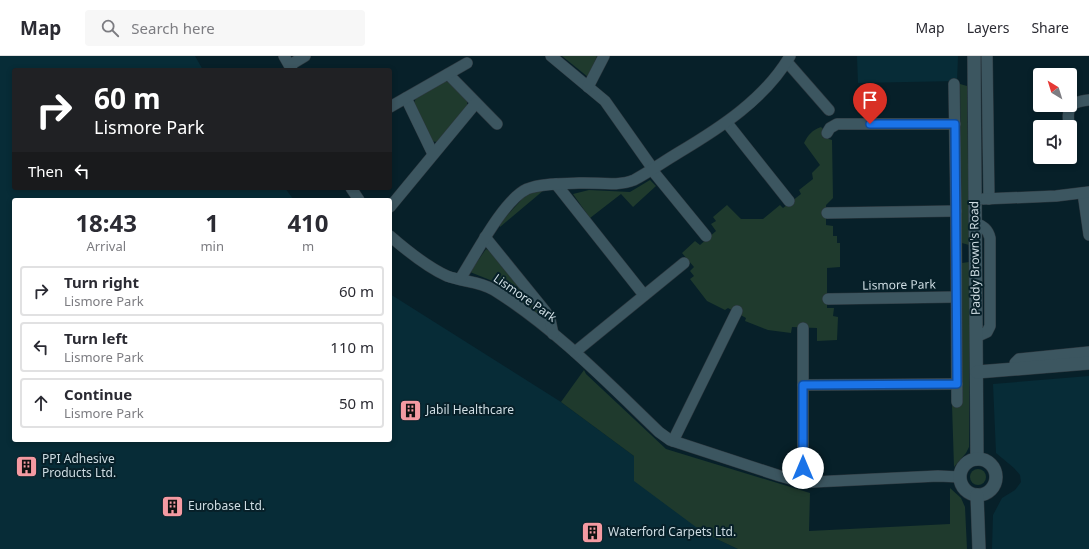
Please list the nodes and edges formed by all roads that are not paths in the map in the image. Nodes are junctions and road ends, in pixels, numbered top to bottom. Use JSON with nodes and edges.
{"nodes":[{"id":1,"x":305,"y":56,"type":"edge"},
{"id":2,"x":551,"y":56,"type":"edge"},
{"id":3,"x":604,"y":56,"type":"edge"},
{"id":4,"x":974,"y":56,"type":"edge"},
{"id":5,"x":987,"y":56,"type":"edge"},
{"id":6,"x":788,"y":59,"type":"edge"},
{"id":7,"x":467,"y":63,"type":"dead end"},
{"id":8,"x":289,"y":64,"type":"edge"},
{"id":9,"x":448,"y":74,"type":"junction"},
{"id":10,"x":954,"y":84,"type":"dead end"},
{"id":11,"x":588,"y":87,"type":"junction"},
{"id":12,"x":406,"y":98,"type":"junction"},
{"id":13,"x":1089,"y":100,"type":"edge"},
{"id":14,"x":476,"y":103,"type":"junction"},
{"id":15,"x":392,"y":106,"type":"edge"},
{"id":16,"x":829,"y":110,"type":"dead end"},
{"id":17,"x":1068,"y":120,"type":"edge"},
{"id":18,"x":727,"y":123,"type":"junction"},
{"id":19,"x":497,"y":124,"type":"dead end"},
{"id":20,"x":955,"y":124,"type":"junction"},
{"id":21,"x":827,"y":133,"type":"dead end"},
{"id":22,"x":433,"y":154,"type":"junction"},
{"id":23,"x":652,"y":169,"type":"junction"},
{"id":24,"x":556,"y":184,"type":"junction"},
{"id":25,"x":1086,"y":193,"type":"edge"},
{"id":26,"x":989,"y":199,"type":"junction"},
{"id":27,"x":975,"y":200,"type":"junction"},
{"id":28,"x":789,"y":201,"type":"dead end"},
{"id":29,"x":392,"y":205,"type":"edge"},
{"id":30,"x":956,"y":211,"type":"junction"},
{"id":31,"x":827,"y":213,"type":"dead end"},
{"id":32,"x":975,"y":223,"type":"junction"},
{"id":33,"x":1089,"y":235,"type":"edge"},
{"id":34,"x":706,"y":236,"type":"dead end"},
{"id":35,"x":392,"y":237,"type":"edge"},
{"id":36,"x":485,"y":237,"type":"junction"},
{"id":37,"x":956,"y":253,"type":"junction"},
{"id":38,"x":975,"y":253,"type":"junction"},
{"id":39,"x":684,"y":263,"type":"dead end"},
{"id":40,"x":460,"y":279,"type":"junction"},
{"id":41,"x":644,"y":295,"type":"junction"},
{"id":42,"x":956,"y":297,"type":"junction"},
{"id":43,"x":828,"y":299,"type":"dead end"},
{"id":44,"x":737,"y":311,"type":"dead end"},
{"id":45,"x":803,"y":328,"type":"dead end"},
{"id":46,"x":553,"y":334,"type":"junction"},
{"id":47,"x":976,"y":337,"type":"junction"},
{"id":48,"x":575,"y":352,"type":"junction"},
{"id":49,"x":1089,"y":352,"type":"edge"},
{"id":50,"x":1089,"y":363,"type":"edge"},
{"id":51,"x":1015,"y":369,"type":"junction"},
{"id":52,"x":977,"y":372,"type":"junction"},
{"id":53,"x":957,"y":384,"type":"junction"},
{"id":54,"x":803,"y":385,"type":"junction"},
{"id":55,"x":957,"y":402,"type":"dead end"},
{"id":56,"x":673,"y":441,"type":"junction"},
{"id":57,"x":977,"y":459,"type":"junction"},
{"id":58,"x":960,"y":477,"type":"junction"},
{"id":59,"x":803,"y":481,"type":"junction"},
{"id":60,"x":977,"y":495,"type":"junction"},
{"id":61,"x":979,"y":549,"type":"edge"}],
"edges":[{"from":1,"to":8,"type":"street"},
{"from":2,"to":11,"type":"street"},
{"from":3,"to":11,"type":"street"},
{"from":4,"to":27,"type":"street","name":"Paddy Brown's Road"},
{"from":5,"to":26,"type":"street"},
{"from":6,"to":16,"type":"street"},
{"from":6,"to":18,"type":"street"},
{"from":7,"to":9,"type":"street"},
{"from":9,"to":12,"type":"street"},
{"from":9,"to":14,"type":"street"},
{"from":10,"to":20,"type":"street"},
{"from":11,"to":23,"type":"street"},
{"from":12,"to":15,"type":"street"},
{"from":12,"to":22,"type":"street"},
{"from":13,"to":17,"type":"street"},
{"from":14,"to":19,"type":"street"},
{"from":14,"to":22,"type":"street"},
{"from":18,"to":23,"type":"street"},
{"from":18,"to":28,"type":"street"},
{"from":20,"to":21,"type":"street"},
{"from":20,"to":30,"type":"street"},
{"from":22,"to":29,"type":"street"},
{"from":23,"to":24,"type":"street"},
{"from":23,"to":34,"type":"street"},
{"from":24,"to":36,"type":"street"},
{"from":24,"to":41,"type":"street"},
{"from":25,"to":26,"type":"street"},
{"from":25,"to":33,"type":"street"},
{"from":26,"to":27,"type":"street"},
{"from":27,"to":32,"type":"street","name":"Paddy Brown's Road"},
{"from":30,"to":31,"type":"street"},
{"from":30,"to":37,"type":"street"},
{"from":32,"to":38,"type":"street","name":"Paddy Brown's Road"},
{"from":32,"to":47,"type":"street"},
{"from":35,"to":40,"type":"street","name":"Lismore Park"},
{"from":36,"to":40,"type":"street"},
{"from":36,"to":46,"type":"street","name":"Lismore Park"},
{"from":37,"to":38,"type":"street"},
{"from":37,"to":42,"type":"street"},
{"from":38,"to":47,"type":"street","name":"Paddy Brown's Road"},
{"from":39,"to":41,"type":"street"},
{"from":40,"to":46,"type":"street","name":"Lismore Park"},
{"from":41,"to":48,"type":"street"},
{"from":42,"to":43,"type":"street","name":"Lismore Park"},
{"from":42,"to":53,"type":"street"},
{"from":44,"to":56,"type":"street"},
{"from":45,"to":54,"type":"street"},
{"from":46,"to":48,"type":"street","name":"Lismore Park"},
{"from":47,"to":52,"type":"street","name":"Paddy Brown's Road"},
{"from":48,"to":56,"type":"street","name":"Lismore Park"},
{"from":49,"to":51,"type":"street"},
{"from":50,"to":51,"type":"street"},
{"from":51,"to":52,"type":"street"},
{"from":52,"to":57,"type":"street","name":"Paddy Brown's Road"},
{"from":53,"to":54,"type":"street"},
{"from":53,"to":55,"type":"street"},
{"from":54,"to":59,"type":"street"},
{"from":56,"to":59,"type":"street","name":"Lismore Park"},
{"from":57,"to":58,"type":"street"},
{"from":57,"to":60,"type":"street"},
{"from":58,"to":59,"type":"street","name":"Lismore Park"},
{"from":58,"to":60,"type":"street"},
{"from":60,"to":61,"type":"street"}]}
